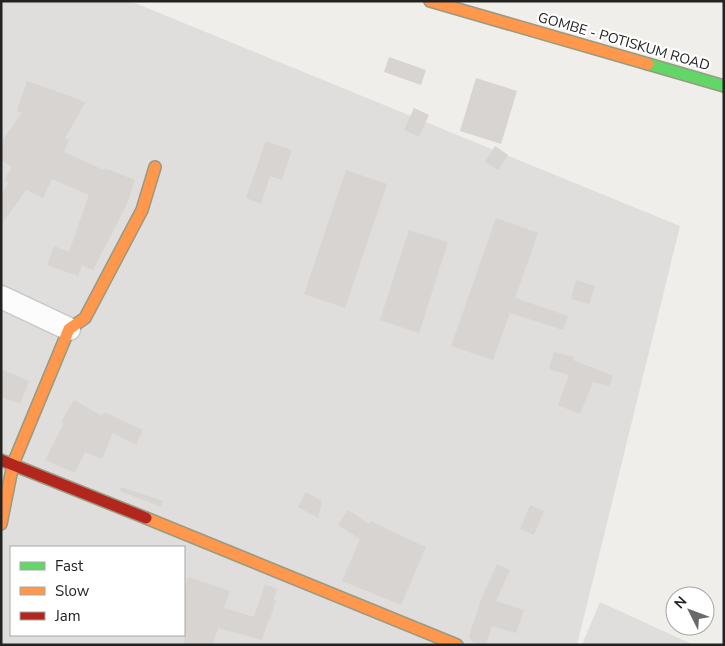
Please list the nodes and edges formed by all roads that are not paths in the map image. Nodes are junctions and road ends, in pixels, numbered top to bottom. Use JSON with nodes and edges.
{"nodes":[{"id":1,"x":430,"y":1,"type":"edge"},
{"id":2,"x":724,"y":86,"type":"edge"},
{"id":3,"x":156,"y":167,"type":"dead end"},
{"id":4,"x":1,"y":297,"type":"edge"},
{"id":5,"x":69,"y":329,"type":"junction"},
{"id":6,"x":1,"y":460,"type":"edge"},
{"id":7,"x":13,"y":464,"type":"junction"},
{"id":8,"x":1,"y":524,"type":"edge"},
{"id":9,"x":457,"y":645,"type":"edge"}],
"edges":[{"from":1,"to":2,"type":"street","name":"GOMBE - POTISKUM ROAD"},
{"from":3,"to":5,"type":"street"},
{"from":4,"to":5,"type":"street"},
{"from":5,"to":7,"type":"street"},
{"from":6,"to":7,"type":"street"},
{"from":7,"to":8,"type":"street"},
{"from":7,"to":9,"type":"street"}]}
